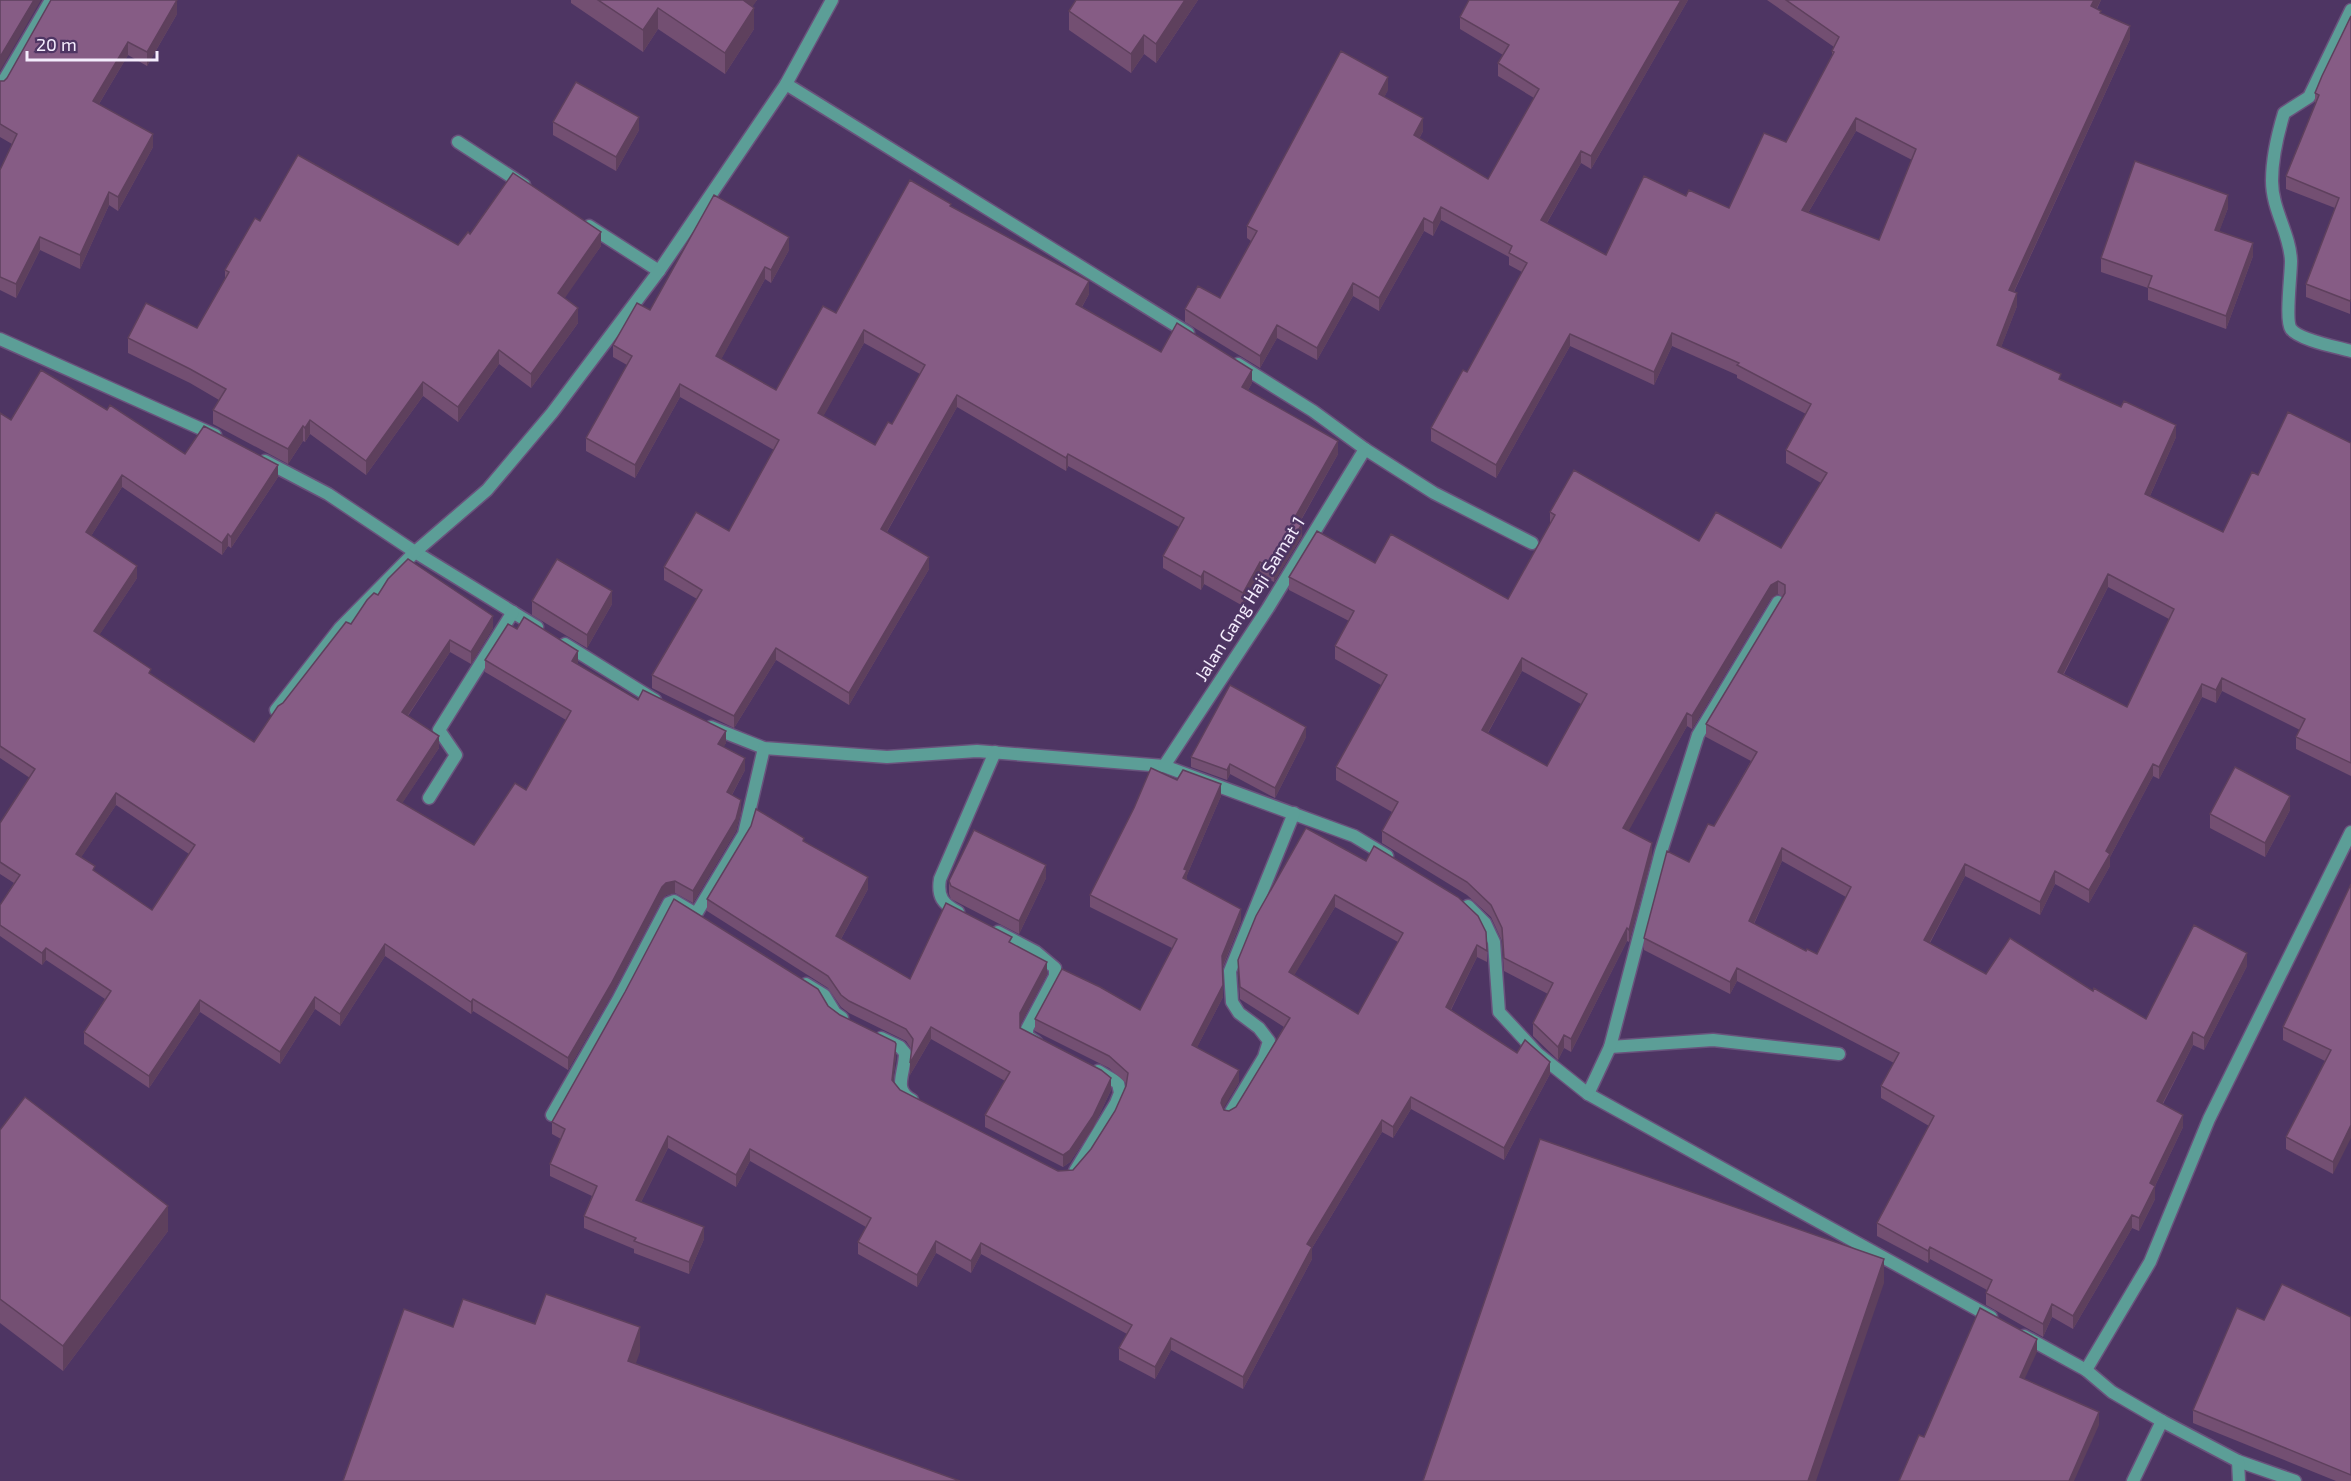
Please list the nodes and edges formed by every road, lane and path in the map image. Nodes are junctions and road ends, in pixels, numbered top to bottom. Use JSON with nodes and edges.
{"nodes":[{"id":1,"x":51,"y":0,"type":"edge"},
{"id":2,"x":830,"y":1,"type":"edge"},
{"id":3,"x":2351,"y":10,"type":"edge"},
{"id":4,"x":786,"y":84,"type":"junction"},
{"id":5,"x":0,"y":87,"type":"edge"},
{"id":6,"x":458,"y":142,"type":"dead end"},
{"id":7,"x":538,"y":194,"type":"edge"},
{"id":8,"x":578,"y":219,"type":"edge"},
{"id":9,"x":658,"y":271,"type":"junction"},
{"id":10,"x":0,"y":339,"type":"edge"},
{"id":11,"x":1203,"y":342,"type":"edge"},
{"id":12,"x":2351,"y":351,"type":"edge"},
{"id":13,"x":1223,"y":355,"type":"edge"},
{"id":14,"x":226,"y":441,"type":"edge"},
{"id":15,"x":1365,"y":449,"type":"junction"},
{"id":16,"x":257,"y":457,"type":"edge"},
{"id":17,"x":1532,"y":543,"type":"dead end"},
{"id":18,"x":415,"y":552,"type":"junction"},
{"id":19,"x":1778,"y":602,"type":"edge"},
{"id":20,"x":513,"y":612,"type":"junction"},
{"id":21,"x":669,"y":707,"type":"edge"},
{"id":22,"x":276,"y":710,"type":"edge"},
{"id":23,"x":696,"y":721,"type":"edge"},
{"id":24,"x":764,"y":748,"type":"junction"},
{"id":25,"x":995,"y":753,"type":"junction"},
{"id":26,"x":1164,"y":766,"type":"junction"},
{"id":27,"x":429,"y":798,"type":"dead end"},
{"id":28,"x":1294,"y":813,"type":"junction"},
{"id":29,"x":2351,"y":831,"type":"edge"},
{"id":30,"x":1394,"y":860,"type":"edge"},
{"id":31,"x":1453,"y":896,"type":"edge"},
{"id":32,"x":965,"y":915,"type":"edge"},
{"id":33,"x":986,"y":926,"type":"edge"},
{"id":34,"x":796,"y":977,"type":"edge"},
{"id":35,"x":851,"y":1023,"type":"edge"},
{"id":36,"x":868,"y":1031,"type":"edge"},
{"id":37,"x":1610,"y":1047,"type":"junction"},
{"id":38,"x":1052,"y":1049,"type":"edge"},
{"id":39,"x":1839,"y":1054,"type":"dead end"},
{"id":40,"x":1084,"y":1065,"type":"edge"},
{"id":41,"x":1588,"y":1094,"type":"junction"},
{"id":42,"x":923,"y":1106,"type":"edge"},
{"id":43,"x":552,"y":1115,"type":"dead end"},
{"id":44,"x":1229,"y":1115,"type":"edge"},
{"id":45,"x":1062,"y":1176,"type":"edge"},
{"id":46,"x":2086,"y":1370,"type":"junction"},
{"id":47,"x":2162,"y":1421,"type":"junction"},
{"id":48,"x":2238,"y":1461,"type":"junction"},
{"id":49,"x":2133,"y":1481,"type":"edge"},
{"id":50,"x":2239,"y":1481,"type":"edge"},
{"id":51,"x":2295,"y":1481,"type":"edge"}],
"edges":[{"from":1,"to":5,"type":"street"},
{"from":2,"to":4,"type":"street"},
{"from":3,"to":12,"type":"street"},
{"from":4,"to":9,"type":"street"},
{"from":4,"to":11,"type":"street"},
{"from":6,"to":7,"type":"street"},
{"from":8,"to":9,"type":"street"},
{"from":9,"to":18,"type":"street"},
{"from":10,"to":14,"type":"street"},
{"from":13,"to":15,"type":"street"},
{"from":15,"to":17,"type":"street"},
{"from":15,"to":26,"type":"street","name":"Jalan Gang Haji Samat 1"},
{"from":16,"to":18,"type":"street"},
{"from":18,"to":20,"type":"street"},
{"from":18,"to":22,"type":"street"},
{"from":19,"to":37,"type":"street"},
{"from":20,"to":21,"type":"street"},
{"from":20,"to":27,"type":"street"},
{"from":23,"to":24,"type":"street"},
{"from":24,"to":25,"type":"street"},
{"from":24,"to":43,"type":"street"},
{"from":25,"to":26,"type":"street"},
{"from":25,"to":32,"type":"street"},
{"from":26,"to":28,"type":"street"},
{"from":28,"to":30,"type":"street"},
{"from":28,"to":44,"type":"street"},
{"from":29,"to":46,"type":"street"},
{"from":31,"to":41,"type":"street"},
{"from":33,"to":38,"type":"street"},
{"from":34,"to":35,"type":"street"},
{"from":36,"to":42,"type":"street"},
{"from":37,"to":39,"type":"street"},
{"from":37,"to":41,"type":"street"},
{"from":40,"to":45,"type":"street"},
{"from":41,"to":46,"type":"street"},
{"from":46,"to":47,"type":"street"},
{"from":47,"to":48,"type":"street"},
{"from":47,"to":49,"type":"street"},
{"from":48,"to":50,"type":"street"},
{"from":48,"to":51,"type":"street"}]}
